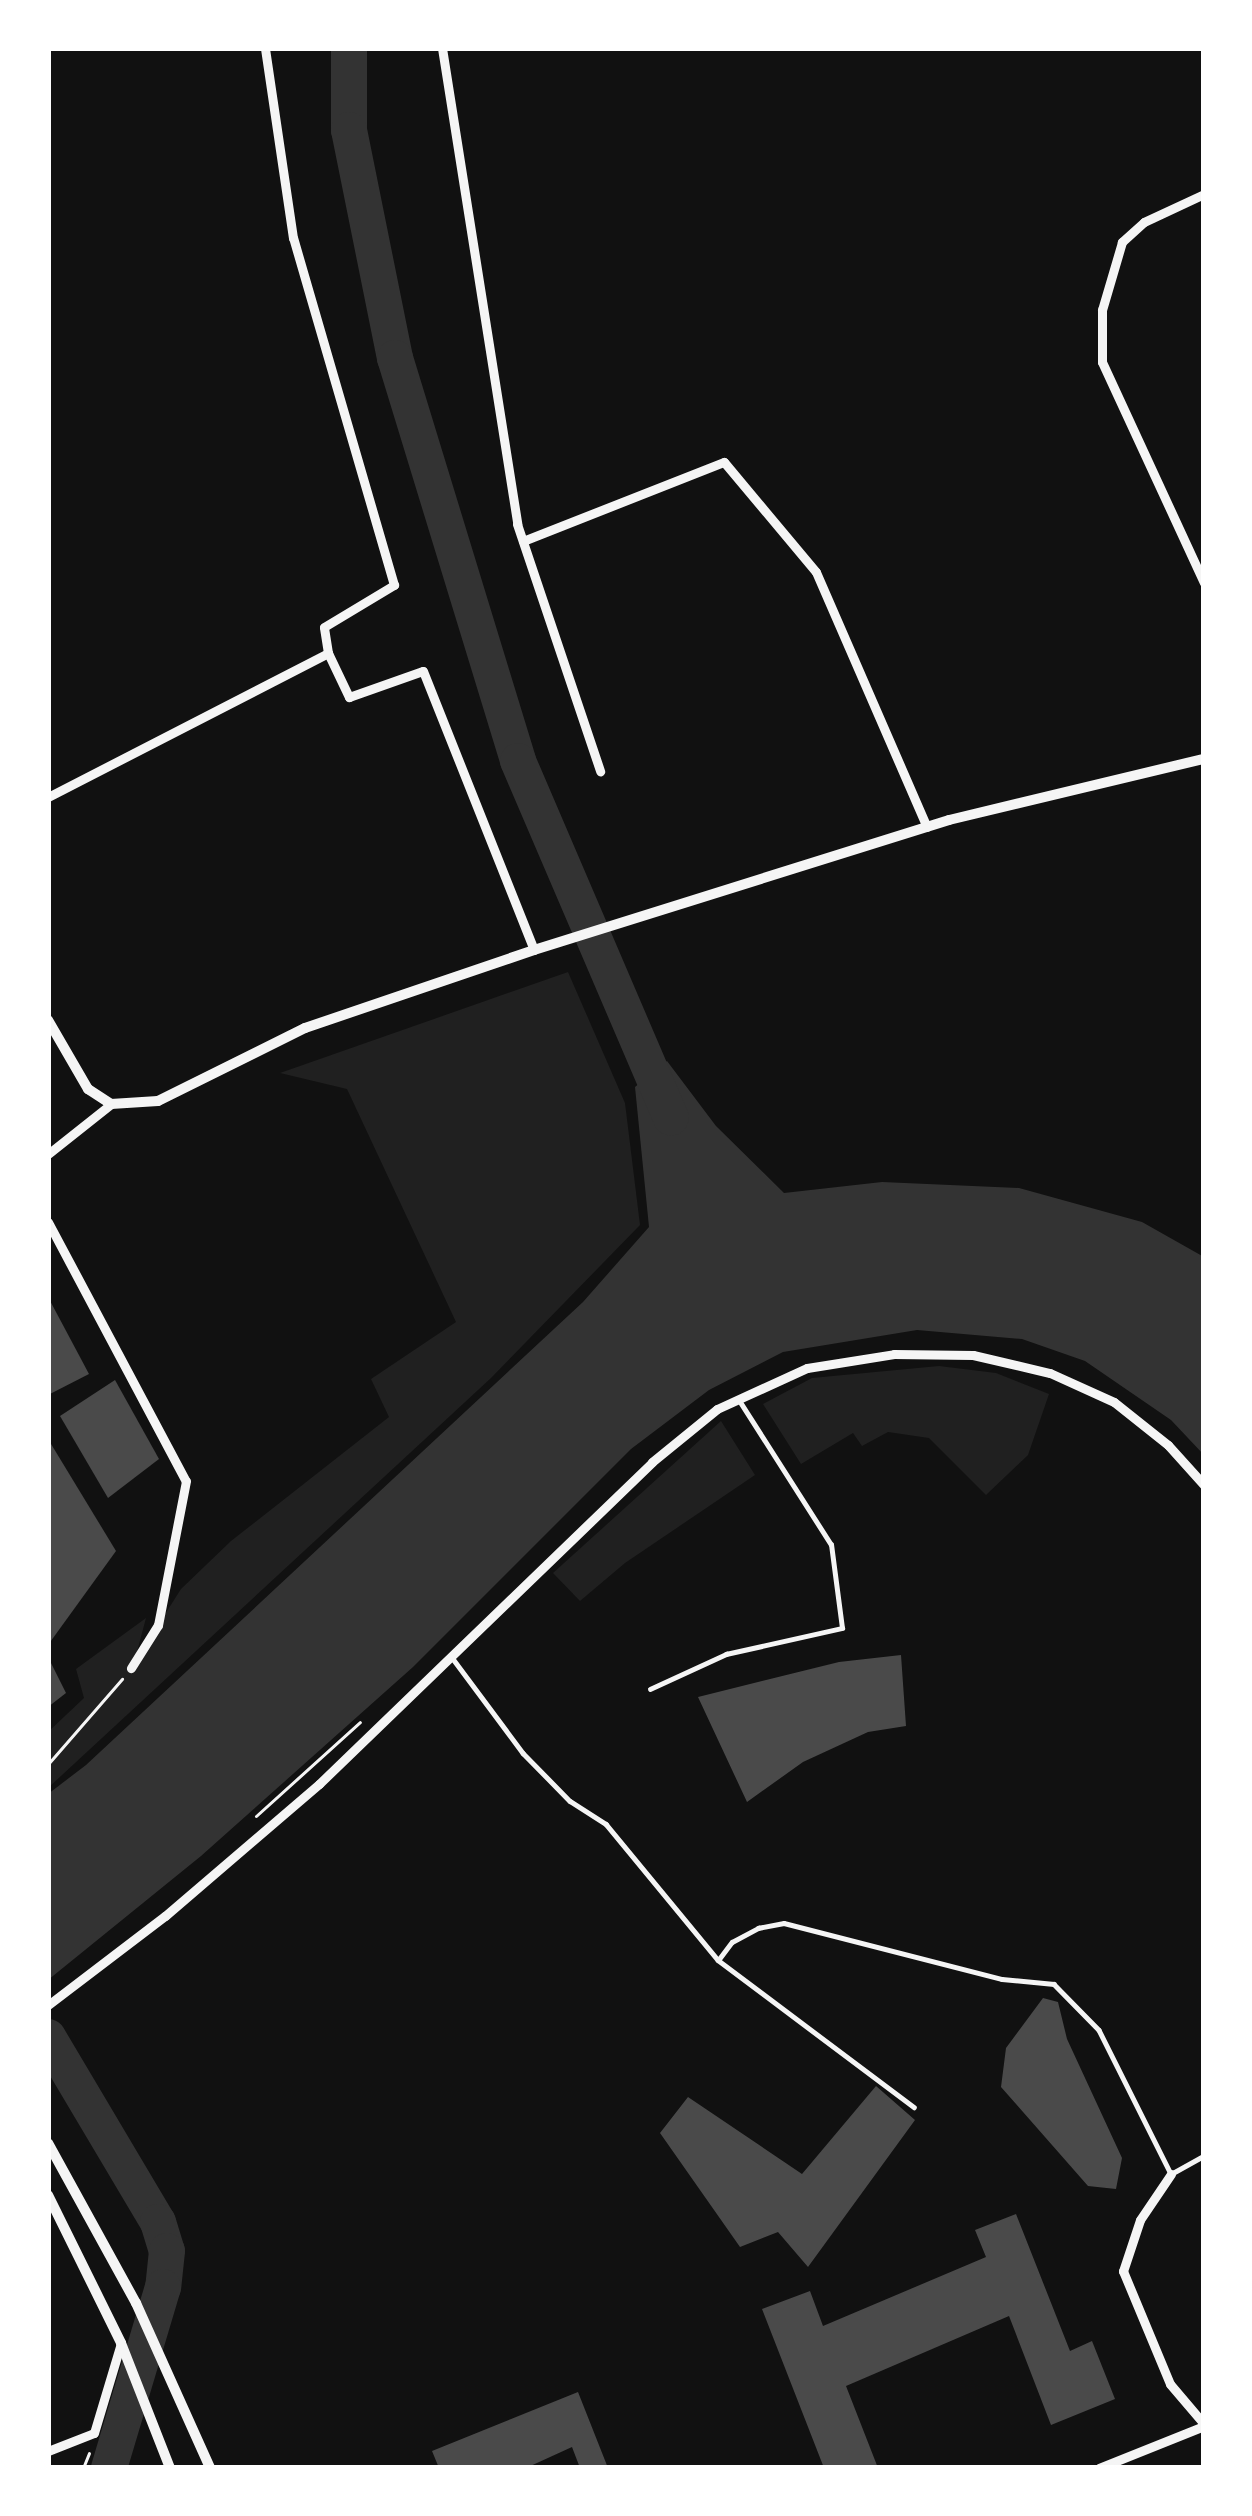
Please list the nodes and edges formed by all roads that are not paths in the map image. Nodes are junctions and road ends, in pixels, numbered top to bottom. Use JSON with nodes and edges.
{"nodes":[{"id":1,"x":265,"y":48,"type":"edge"},
{"id":2,"x":442,"y":48,"type":"edge"},
{"id":3,"x":1204,"y":194,"type":"edge"},
{"id":4,"x":523,"y":541,"type":"junction"},
{"id":5,"x":1204,"y":583,"type":"edge"},
{"id":6,"x":328,"y":653,"type":"junction"},
{"id":7,"x":1204,"y":759,"type":"edge"},
{"id":8,"x":600,"y":771,"type":"dead end"},
{"id":9,"x":48,"y":797,"type":"edge"},
{"id":10,"x":927,"y":827,"type":"junction"},
{"id":11,"x":538,"y":948,"type":"junction"},
{"id":12,"x":48,"y":1020,"type":"edge"},
{"id":13,"x":111,"y":1104,"type":"junction"},
{"id":14,"x":48,"y":1154,"type":"edge"},
{"id":15,"x":48,"y":1222,"type":"edge"},
{"id":16,"x":738,"y":1400,"type":"junction"},
{"id":17,"x":1204,"y":1485,"type":"edge"},
{"id":18,"x":452,"y":1656,"type":"junction"},
{"id":19,"x":131,"y":1668,"type":"road end"},
{"id":20,"x":650,"y":1689,"type":"dead end"},
{"id":21,"x":718,"y":1960,"type":"junction"},
{"id":22,"x":48,"y":2005,"type":"edge"},
{"id":23,"x":914,"y":2107,"type":"dead end"},
{"id":24,"x":48,"y":2144,"type":"edge"},
{"id":25,"x":1204,"y":2156,"type":"edge"},
{"id":26,"x":1171,"y":2174,"type":"junction"},
{"id":27,"x":48,"y":2195,"type":"edge"},
{"id":28,"x":121,"y":2343,"type":"junction"},
{"id":29,"x":1204,"y":2425,"type":"edge"},
{"id":30,"x":48,"y":2451,"type":"edge"},
{"id":31,"x":170,"y":2468,"type":"edge"},
{"id":32,"x":210,"y":2468,"type":"edge"},
{"id":33,"x":1099,"y":2468,"type":"edge"}],
"edges":[{"from":1,"to":6,"type":"street"},
{"from":2,"to":4,"type":"street"},
{"from":3,"to":5,"type":"street"},
{"from":4,"to":8,"type":"street"},
{"from":4,"to":10,"type":"street"},
{"from":6,"to":9,"type":"street"},
{"from":6,"to":11,"type":"street"},
{"from":7,"to":10,"type":"street"},
{"from":10,"to":11,"type":"street"},
{"from":11,"to":13,"type":"street"},
{"from":12,"to":13,"type":"street"},
{"from":13,"to":14,"type":"street"},
{"from":15,"to":19,"type":"street"},
{"from":16,"to":17,"type":"street"},
{"from":16,"to":18,"type":"street"},
{"from":16,"to":20,"type":"lane"},
{"from":18,"to":21,"type":"lane"},
{"from":18,"to":22,"type":"street"},
{"from":21,"to":23,"type":"lane"},
{"from":21,"to":26,"type":"lane"},
{"from":24,"to":32,"type":"street"},
{"from":25,"to":26,"type":"lane"},
{"from":26,"to":29,"type":"street"},
{"from":27,"to":28,"type":"street"},
{"from":28,"to":30,"type":"street"},
{"from":28,"to":31,"type":"street"},
{"from":29,"to":33,"type":"street"}]}
